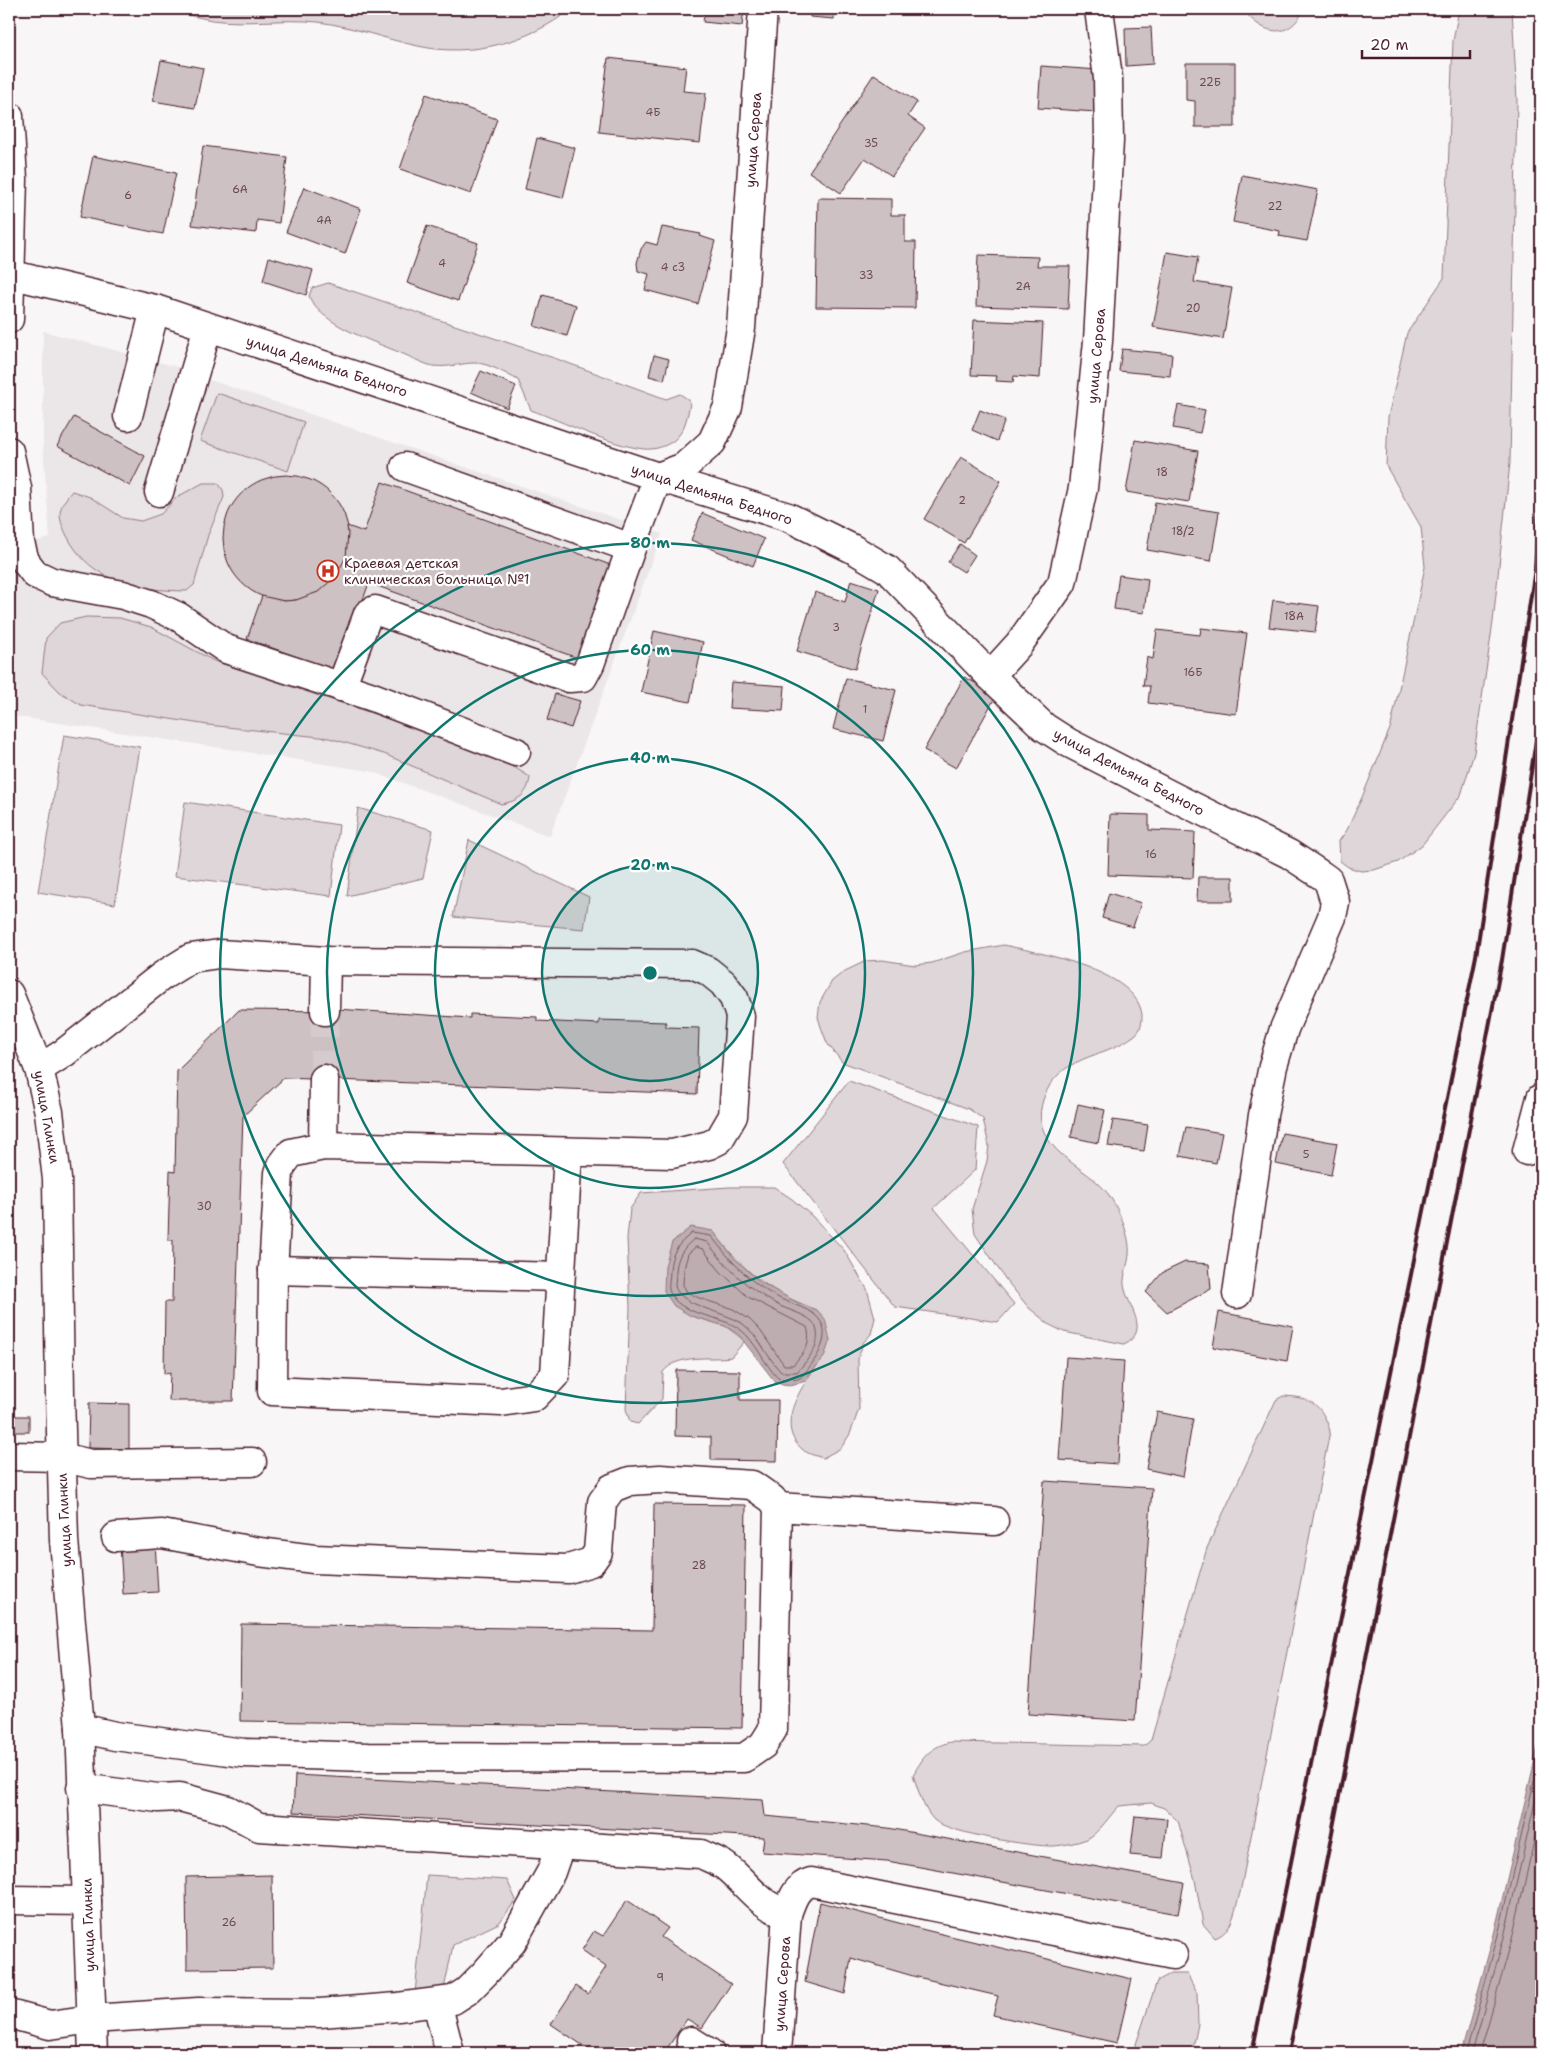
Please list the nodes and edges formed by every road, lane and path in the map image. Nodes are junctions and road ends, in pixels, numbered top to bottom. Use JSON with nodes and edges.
{"nodes":[{"id":1,"x":763,"y":9,"type":"edge"},
{"id":2,"x":1099,"y":9,"type":"edge"},
{"id":3,"x":9,"y":116,"type":"edge"},
{"id":4,"x":9,"y":274,"type":"edge"},
{"id":5,"x":155,"y":309,"type":"junction"},
{"id":6,"x":9,"y":319,"type":"edge"},
{"id":7,"x":208,"y":327,"type":"junction"},
{"id":8,"x":128,"y":416,"type":"dead end"},
{"id":9,"x":9,"y":451,"type":"edge"},
{"id":10,"x":404,"y":467,"type":"dead end"},
{"id":11,"x":658,"y":478,"type":"junction"},
{"id":12,"x":159,"y":492,"type":"dead end"},
{"id":13,"x":630,"y":548,"type":"junction"},
{"id":14,"x":990,"y":676,"type":"junction"},
{"id":15,"x":341,"y":686,"type":"junction"},
{"id":16,"x":516,"y":752,"type":"dead end"},
{"id":17,"x":326,"y":961,"type":"junction"},
{"id":18,"x":12,"y":1011,"type":"edge"},
{"id":19,"x":325,"y":1011,"type":"tunnel mouth"},
{"id":20,"x":39,"y":1069,"type":"junction"},
{"id":21,"x":324,"y":1079,"type":"tunnel mouth"},
{"id":22,"x":1541,"y":1098,"type":"edge"},
{"id":23,"x":323,"y":1146,"type":"junction"},
{"id":24,"x":1527,"y":1151,"type":"dead end"},
{"id":25,"x":568,"y":1152,"type":"junction"},
{"id":26,"x":273,"y":1270,"type":"junction"},
{"id":27,"x":560,"y":1277,"type":"junction"},
{"id":28,"x":1237,"y":1294,"type":"dead end"},
{"id":29,"x":9,"y":1456,"type":"edge"},
{"id":30,"x":61,"y":1457,"type":"junction"},
{"id":31,"x":252,"y":1462,"type":"dead end"},
{"id":32,"x":778,"y":1507,"type":"junction"},
{"id":33,"x":994,"y":1521,"type":"dead end"},
{"id":34,"x":116,"y":1537,"type":"dead end"},
{"id":35,"x":80,"y":1728,"type":"junction"},
{"id":36,"x":81,"y":1788,"type":"junction"},
{"id":37,"x":560,"y":1846,"type":"junction"},
{"id":38,"x":9,"y":1900,"type":"edge"},
{"id":39,"x":87,"y":1901,"type":"junction"},
{"id":40,"x":787,"y":1914,"type":"junction"},
{"id":41,"x":1173,"y":1955,"type":"dead end"},
{"id":42,"x":437,"y":2003,"type":"junction"},
{"id":43,"x":9,"y":2014,"type":"edge"},
{"id":44,"x":92,"y":2019,"type":"junction"},
{"id":45,"x":93,"y":2053,"type":"edge"},
{"id":46,"x":450,"y":2053,"type":"edge"},
{"id":47,"x":777,"y":2053,"type":"edge"}],
"edges":[{"from":1,"to":11,"type":"street","name":"улица Серова"},
{"from":2,"to":14,"type":"street","name":"улица Серова"},
{"from":3,"to":4,"type":"street"},
{"from":4,"to":5,"type":"street","name":"улица Демьяна Бедного"},
{"from":4,"to":6,"type":"street"},
{"from":5,"to":7,"type":"street","name":"улица Демьяна Бедного"},
{"from":5,"to":8,"type":"street"},
{"from":7,"to":11,"type":"street","name":"улица Демьяна Бедного"},
{"from":7,"to":12,"type":"street"},
{"from":9,"to":15,"type":"street"},
{"from":10,"to":13,"type":"street"},
{"from":11,"to":13,"type":"street"},
{"from":11,"to":14,"type":"street","name":"улица Демьяна Бедного"},
{"from":13,"to":15,"type":"street"},
{"from":14,"to":28,"type":"street","name":"улица Демьяна Бедного"},
{"from":15,"to":16,"type":"street"},
{"from":17,"to":19,"type":"street"},
{"from":17,"to":20,"type":"street"},
{"from":17,"to":25,"type":"street"},
{"from":18,"to":20,"type":"street","name":"улица Глинки"},
{"from":20,"to":30,"type":"street","name":"улица Глинки"},
{"from":21,"to":23,"type":"street"},
{"from":22,"to":24,"type":"street"},
{"from":23,"to":25,"type":"street"},
{"from":23,"to":26,"type":"street"},
{"from":25,"to":27,"type":"street"},
{"from":26,"to":27,"type":"street"},
{"from":26,"to":27,"type":"street"},
{"from":29,"to":30,"type":"street"},
{"from":30,"to":31,"type":"street"},
{"from":30,"to":35,"type":"street","name":"улица Глинки"},
{"from":32,"to":33,"type":"street"},
{"from":32,"to":34,"type":"street"},
{"from":32,"to":35,"type":"street"},
{"from":35,"to":36,"type":"street","name":"улица Глинки"},
{"from":36,"to":37,"type":"street"},
{"from":36,"to":39,"type":"street","name":"улица Глинки"},
{"from":37,"to":40,"type":"street"},
{"from":37,"to":42,"type":"street"},
{"from":38,"to":39,"type":"street"},
{"from":39,"to":44,"type":"street","name":"улица Глинки"},
{"from":40,"to":41,"type":"street"},
{"from":40,"to":47,"type":"street","name":"улица Серова"},
{"from":42,"to":44,"type":"street"},
{"from":42,"to":46,"type":"street"},
{"from":43,"to":44,"type":"street"},
{"from":44,"to":45,"type":"street","name":"улица Глинки"}]}
